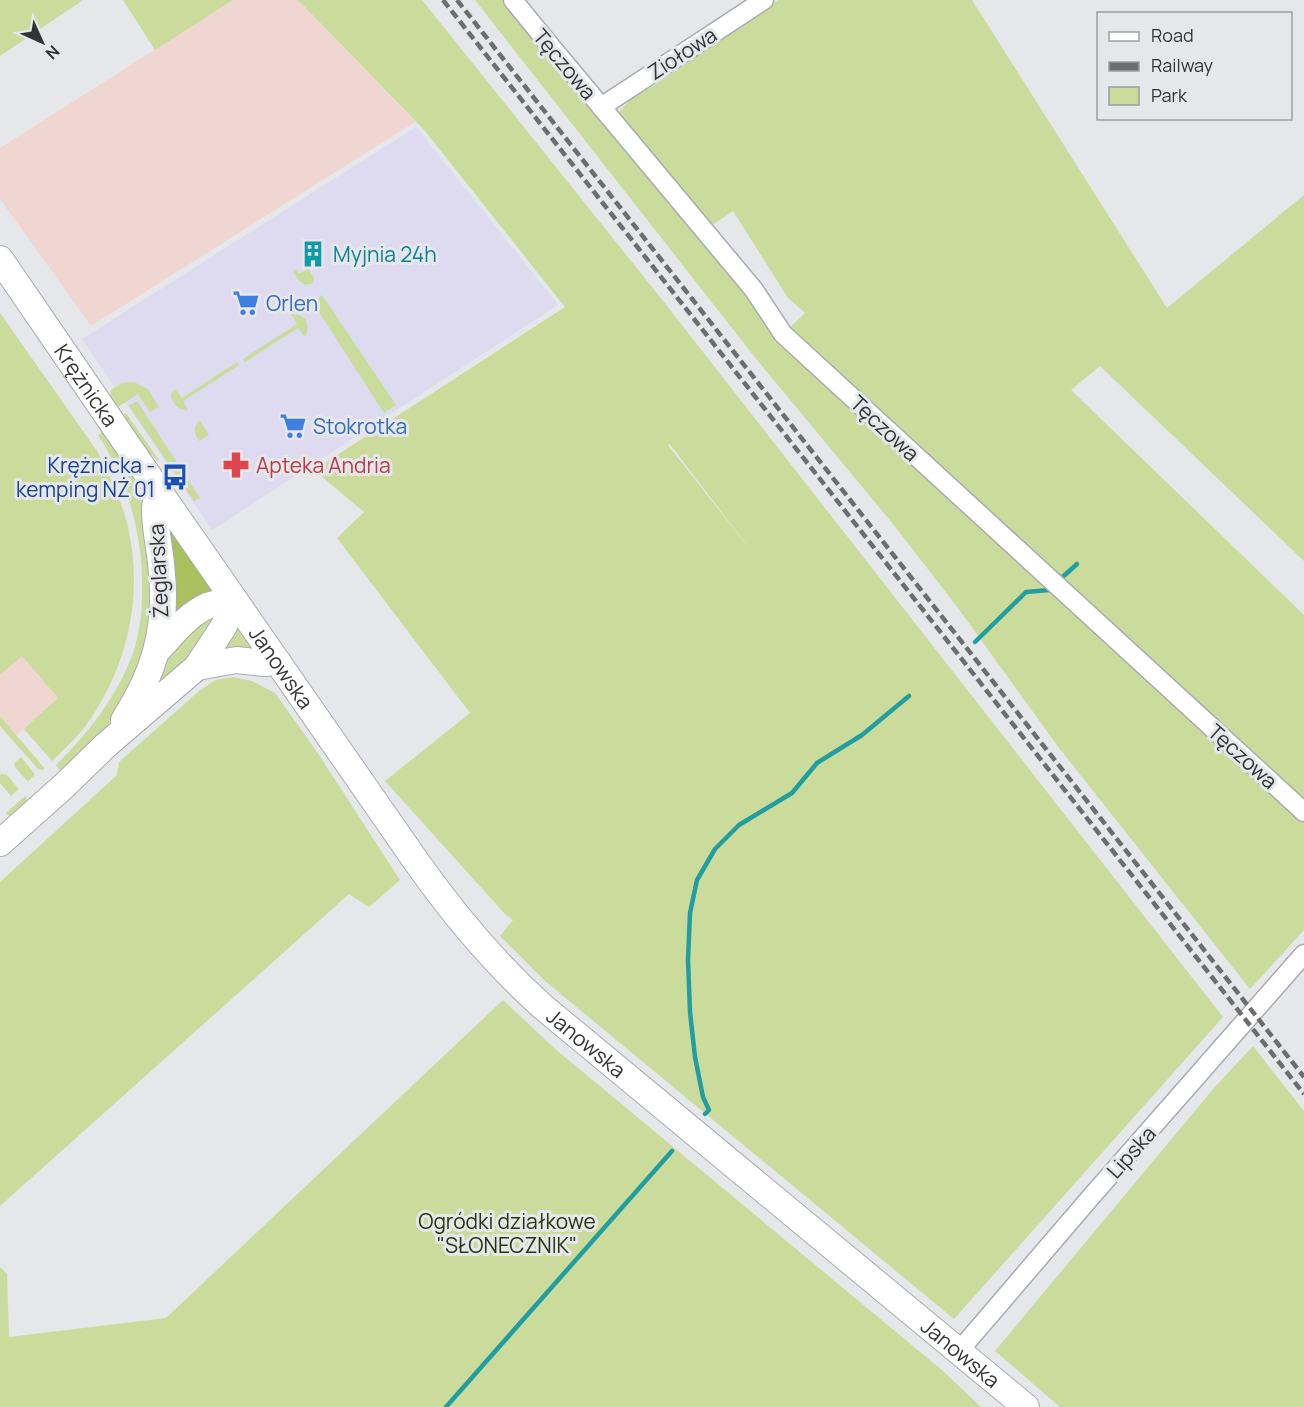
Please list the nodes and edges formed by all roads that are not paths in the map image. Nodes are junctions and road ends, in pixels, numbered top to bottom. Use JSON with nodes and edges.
{"nodes":[{"id":1,"x":513,"y":0,"type":"edge"},
{"id":2,"x":764,"y":0,"type":"edge"},
{"id":3,"x":601,"y":106,"type":"junction"},
{"id":4,"x":0,"y":260,"type":"edge"},
{"id":5,"x":159,"y":492,"type":"junction"},
{"id":6,"x":234,"y":600,"type":"junction"},
{"id":7,"x":157,"y":651,"type":"junction"},
{"id":8,"x":278,"y":662,"type":"junction"},
{"id":9,"x":197,"y":667,"type":"junction"},
{"id":10,"x":106,"y":745,"type":"junction"},
{"id":11,"x":1304,"y":812,"type":"edge"},
{"id":12,"x":0,"y":843,"type":"edge"},
{"id":13,"x":1304,"y":954,"type":"edge"},
{"id":14,"x":959,"y":1351,"type":"junction"},
{"id":15,"x":1026,"y":1407,"type":"edge"}],
"edges":[{"from":1,"to":3,"type":"street","name":"Tęczowa"},
{"from":2,"to":3,"type":"street","name":"Ziołowa"},
{"from":3,"to":11,"type":"street","name":"Tęczowa"},
{"from":4,"to":5,"type":"street","name":"Krężnicka"},
{"from":5,"to":6,"type":"street","name":"Krężnicka"},
{"from":5,"to":7,"type":"street","name":"Żeglarska"},
{"from":6,"to":7,"type":"street","name":"Żeglarska"},
{"from":6,"to":8,"type":"street","name":"Janowska"},
{"from":6,"to":9,"type":"street","name":"Żeglarska"},
{"from":7,"to":10,"type":"street","name":"Żeglarska"},
{"from":8,"to":9,"type":"street"},
{"from":8,"to":14,"type":"street","name":"Janowska"},
{"from":9,"to":10,"type":"street","name":"Żeglarska"},
{"from":10,"to":12,"type":"street","name":"Żeglarska"},
{"from":13,"to":14,"type":"street","name":"Lipska"},
{"from":14,"to":15,"type":"street","name":"Janowska"}]}
